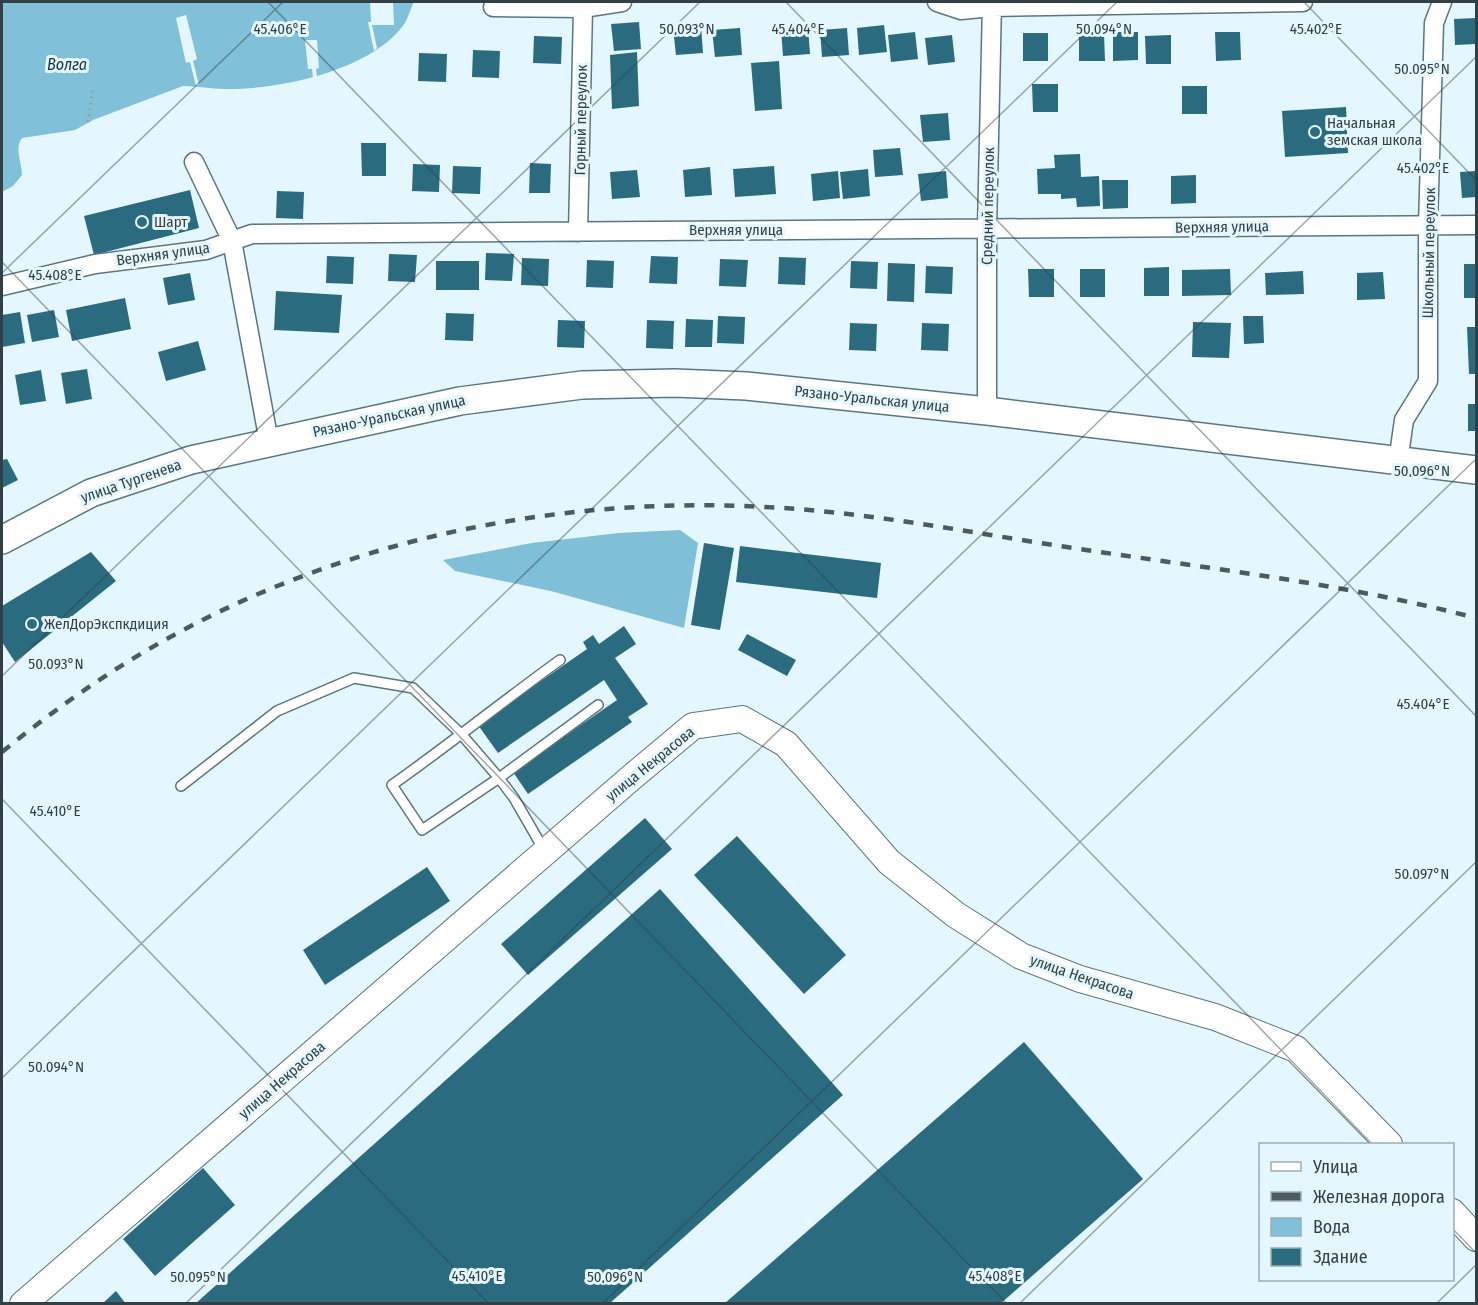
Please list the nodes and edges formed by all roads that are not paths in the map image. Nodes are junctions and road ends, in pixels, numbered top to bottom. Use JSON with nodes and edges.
{"nodes":[{"id":1,"x":622,"y":2,"type":"edge"},
{"id":2,"x":937,"y":2,"type":"edge"},
{"id":3,"x":1303,"y":2,"type":"edge"},
{"id":4,"x":1442,"y":2,"type":"edge"},
{"id":5,"x":1142,"y":3,"type":"edge"},
{"id":6,"x":992,"y":4,"type":"edge"},
{"id":7,"x":493,"y":7,"type":"dead end"},
{"id":8,"x":583,"y":8,"type":"junction"},
{"id":9,"x":194,"y":162,"type":"dead end"},
{"id":10,"x":1428,"y":225,"type":"junction"},
{"id":11,"x":1476,"y":225,"type":"edge"},
{"id":12,"x":987,"y":229,"type":"junction"},
{"id":13,"x":578,"y":231,"type":"junction"},
{"id":14,"x":232,"y":241,"type":"junction"},
{"id":15,"x":2,"y":286,"type":"edge"},
{"id":16,"x":987,"y":411,"type":"junction"},
{"id":17,"x":269,"y":442,"type":"junction"},
{"id":18,"x":1398,"y":462,"type":"junction"},
{"id":19,"x":1476,"y":470,"type":"edge"},
{"id":20,"x":2,"y":540,"type":"edge"},
{"id":21,"x":560,"y":660,"type":"dead end"},
{"id":22,"x":598,"y":705,"type":"dead end"},
{"id":23,"x":462,"y":735,"type":"junction"},
{"id":24,"x":499,"y":778,"type":"junction"},
{"id":25,"x":181,"y":786,"type":"dead end"},
{"id":26,"x":545,"y":852,"type":"junction"},
{"id":27,"x":1388,"y":1143,"type":"edge"},
{"id":28,"x":1454,"y":1214,"type":"edge"},
{"id":29,"x":1476,"y":1238,"type":"edge"},
{"id":30,"x":23,"y":1304,"type":"edge"}],
"edges":[{"from":1,"to":8,"type":"street"},
{"from":2,"to":6,"type":"street"},
{"from":3,"to":5,"type":"street"},
{"from":4,"to":10,"type":"street","name":"Школьный переулок"},
{"from":5,"to":6,"type":"street"},
{"from":6,"to":12,"type":"street","name":"Средний переулок"},
{"from":7,"to":8,"type":"street"},
{"from":8,"to":13,"type":"street","name":"Горный переулок"},
{"from":9,"to":14,"type":"street"},
{"from":10,"to":11,"type":"street","name":"Верхняя улица"},
{"from":10,"to":12,"type":"street","name":"Верхняя улица"},
{"from":10,"to":18,"type":"street","name":"Школьный переулок"},
{"from":12,"to":13,"type":"street","name":"Верхняя улица"},
{"from":12,"to":16,"type":"street","name":"Средний переулок"},
{"from":13,"to":14,"type":"street","name":"Верхняя улица"},
{"from":14,"to":15,"type":"street","name":"Верхняя улица"},
{"from":14,"to":17,"type":"street"},
{"from":16,"to":17,"type":"main road","name":"Рязано-Уральская улица"},
{"from":16,"to":18,"type":"main road","name":"Рязано-Уральская улица"},
{"from":17,"to":20,"type":"main road","name":"улица Тургенева"},
{"from":18,"to":19,"type":"main road","name":"Рязано-Уральская улица"},
{"from":21,"to":23,"type":"lane"},
{"from":22,"to":24,"type":"lane"},
{"from":23,"to":24,"type":"lane"},
{"from":23,"to":24,"type":"lane"},
{"from":23,"to":25,"type":"lane"},
{"from":24,"to":26,"type":"lane"},
{"from":26,"to":27,"type":"street","name":"улица Некрасова"},
{"from":26,"to":30,"type":"street","name":"улица Некрасова"},
{"from":28,"to":29,"type":"street"}]}
